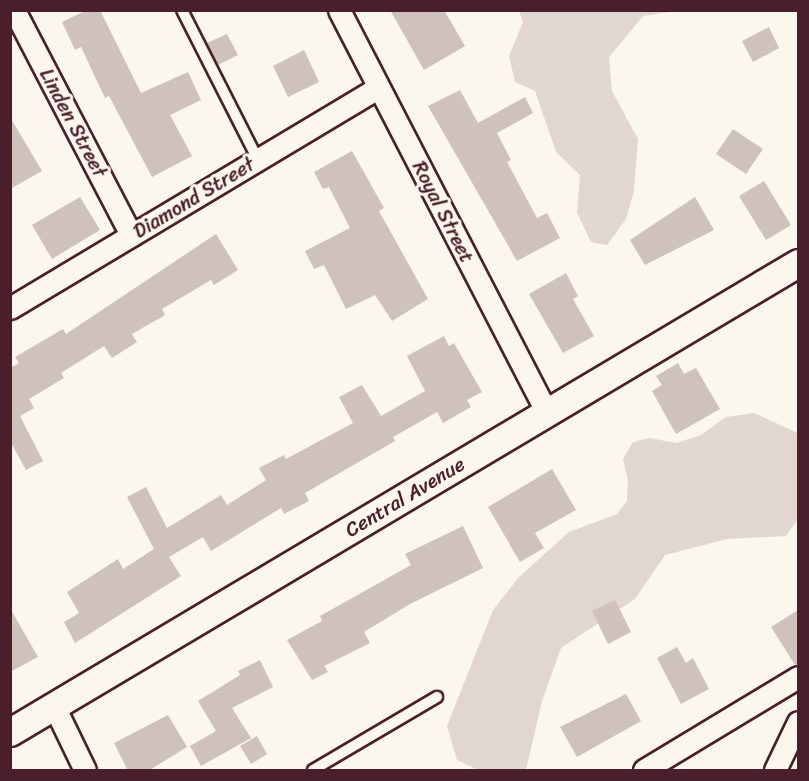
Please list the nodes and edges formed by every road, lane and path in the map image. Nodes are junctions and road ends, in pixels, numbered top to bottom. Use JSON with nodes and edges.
{"nodes":[{"id":1,"x":14,"y":10,"type":"edge"},
{"id":2,"x":182,"y":10,"type":"edge"},
{"id":3,"x":339,"y":10,"type":"edge"},
{"id":4,"x":378,"y":88,"type":"junction"},
{"id":5,"x":258,"y":160,"type":"junction"},
{"id":6,"x":131,"y":235,"type":"junction"},
{"id":7,"x":798,"y":262,"type":"edge"},
{"id":8,"x":10,"y":308,"type":"edge"},
{"id":9,"x":547,"y":413,"type":"junction"},
{"id":10,"x":798,"y":677,"type":"edge"},
{"id":11,"x":436,"y":697,"type":"dead end"},
{"id":12,"x":54,"y":706,"type":"junction"},
{"id":13,"x":798,"y":722,"type":"edge"},
{"id":14,"x":10,"y":732,"type":"edge"},
{"id":15,"x":85,"y":771,"type":"edge"},
{"id":16,"x":313,"y":771,"type":"edge"},
{"id":17,"x":644,"y":771,"type":"edge"},
{"id":18,"x":775,"y":771,"type":"edge"}],
"edges":[{"from":1,"to":6,"type":"street","name":"Linden Street"},
{"from":2,"to":5,"type":"lane"},
{"from":3,"to":4,"type":"street","name":"Royal Street"},
{"from":4,"to":5,"type":"street","name":"Diamond Street"},
{"from":4,"to":9,"type":"street","name":"Royal Street"},
{"from":5,"to":6,"type":"street","name":"Diamond Street"},
{"from":6,"to":8,"type":"street","name":"Diamond Street"},
{"from":7,"to":9,"type":"street","name":"Central Avenue"},
{"from":9,"to":12,"type":"street","name":"Central Avenue"},
{"from":10,"to":17,"type":"street"},
{"from":11,"to":16,"type":"lane"},
{"from":12,"to":14,"type":"street","name":"Central Avenue"},
{"from":12,"to":15,"type":"street"},
{"from":13,"to":18,"type":"street"}]}
